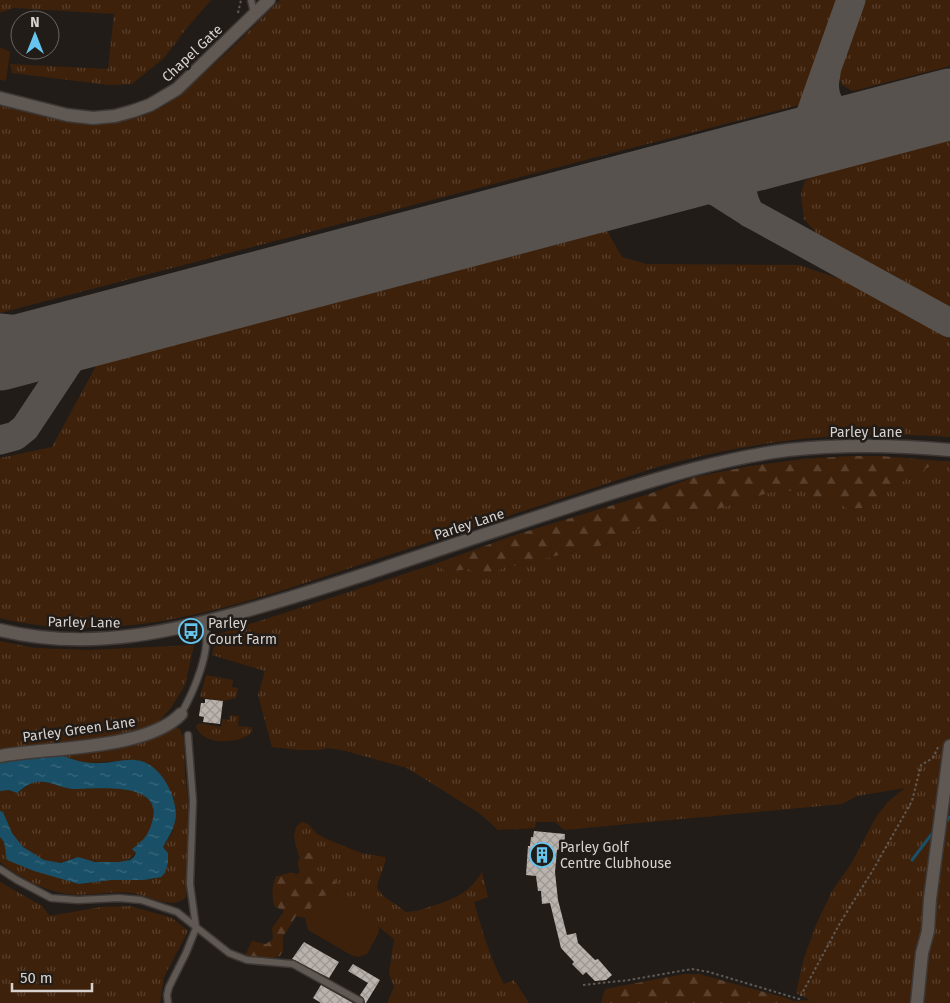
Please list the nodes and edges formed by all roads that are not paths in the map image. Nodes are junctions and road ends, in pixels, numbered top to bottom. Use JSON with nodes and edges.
{"nodes":[{"id":1,"x":251,"y":0,"type":"edge"},
{"id":2,"x":269,"y":0,"type":"edge"},
{"id":3,"x":254,"y":14,"type":"junction"},
{"id":4,"x":0,"y":98,"type":"edge"},
{"id":5,"x":950,"y":450,"type":"edge"},
{"id":6,"x":205,"y":623,"type":"junction"},
{"id":7,"x":0,"y":630,"type":"edge"},
{"id":8,"x":180,"y":714,"type":"joint"},
{"id":9,"x":188,"y":735,"type":"dead end"},
{"id":10,"x":945,"y":744,"type":"edge"},
{"id":11,"x":0,"y":756,"type":"edge"},
{"id":12,"x":0,"y":869,"type":"edge"},
{"id":13,"x":196,"y":928,"type":"junction"},
{"id":14,"x":360,"y":1001,"type":"dead end"},
{"id":15,"x":168,"y":1003,"type":"edge"},
{"id":16,"x":917,"y":1003,"type":"edge"}],
"edges":[{"from":1,"to":3,"type":"lane"},
{"from":2,"to":3,"type":"main road","name":"Chapel Gate"},
{"from":3,"to":4,"type":"main road","name":"Chapel Gate"},
{"from":5,"to":6,"type":"main road","name":"Parley Lane"},
{"from":6,"to":7,"type":"main road","name":"Parley Lane"},
{"from":6,"to":8,"type":"lane","name":"Parley Green Lane"},
{"from":8,"to":11,"type":"main road","name":"Parley Green Lane"},
{"from":9,"to":13,"type":"lane"},
{"from":10,"to":16,"type":"main road"},
{"from":12,"to":13,"type":"lane"},
{"from":13,"to":14,"type":"lane"},
{"from":13,"to":15,"type":"lane"}]}
